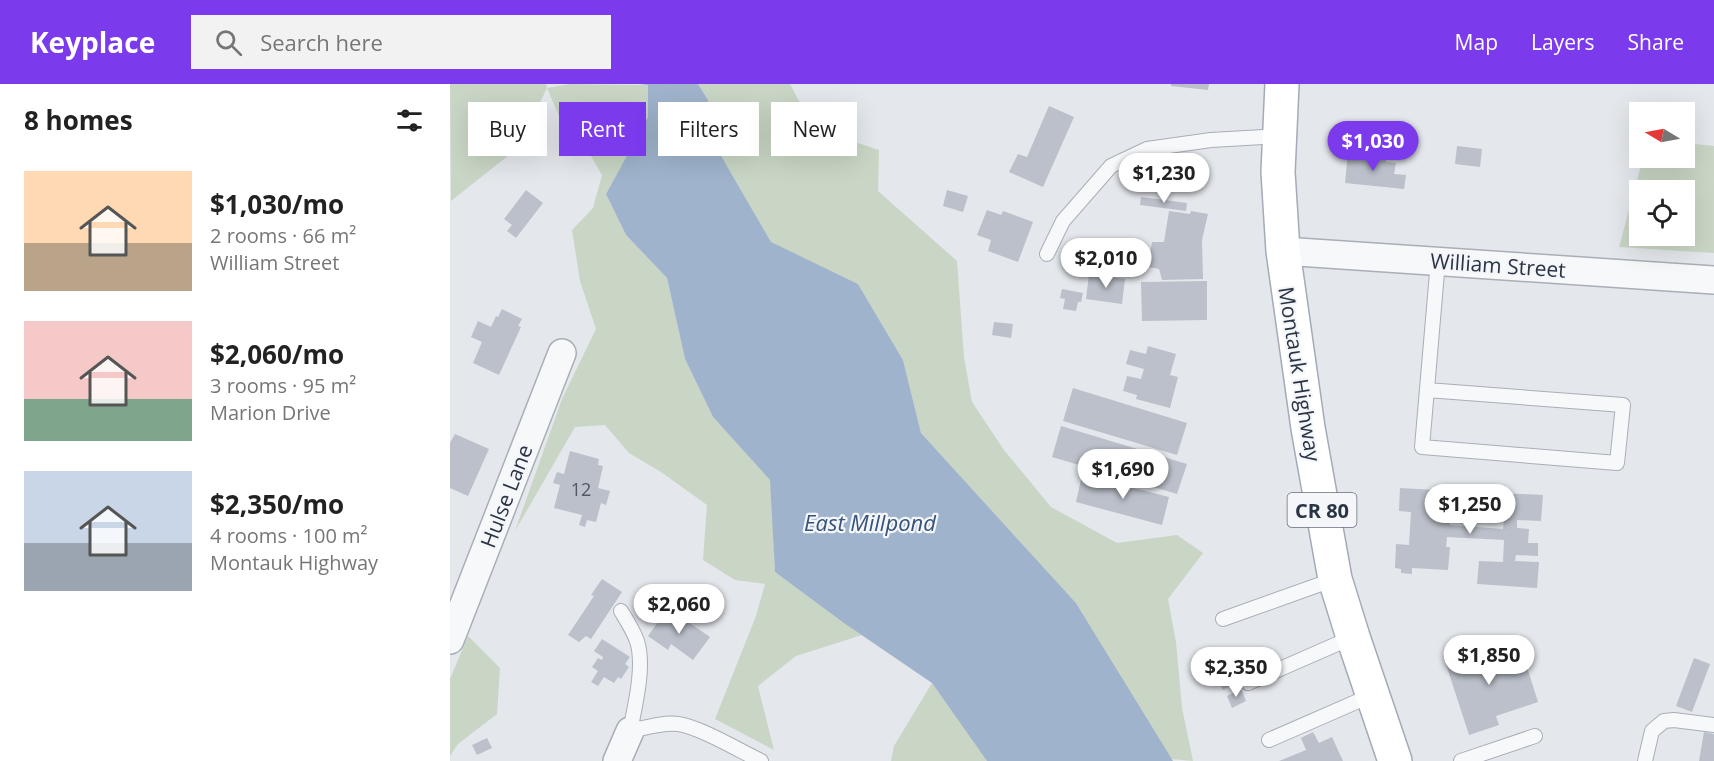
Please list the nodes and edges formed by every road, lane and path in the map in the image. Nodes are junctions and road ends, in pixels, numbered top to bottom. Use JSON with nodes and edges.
{"nodes":[{"id":1,"x":1282,"y":84,"type":"edge"},
{"id":2,"x":1281,"y":136,"type":"junction"},
{"id":3,"x":1282,"y":251,"type":"junction"},
{"id":4,"x":1047,"y":254,"type":"dead end"},
{"id":5,"x":1438,"y":261,"type":"junction"},
{"id":6,"x":1714,"y":280,"type":"edge"},
{"id":7,"x":562,"y":352,"type":"dead end"},
{"id":8,"x":1427,"y":390,"type":"junction"},
{"id":9,"x":1335,"y":579,"type":"junction"},
{"id":10,"x":621,"y":611,"type":"dead end"},
{"id":11,"x":1223,"y":619,"type":"dead end"},
{"id":12,"x":1353,"y":637,"type":"junction"},
{"id":13,"x":450,"y":640,"type":"edge"},
{"id":14,"x":1248,"y":683,"type":"dead end"},
{"id":15,"x":1372,"y":695,"type":"junction"},
{"id":16,"x":1714,"y":725,"type":"edge"},
{"id":17,"x":630,"y":731,"type":"junction"},
{"id":18,"x":1535,"y":736,"type":"dead end"},
{"id":19,"x":1269,"y":740,"type":"dead end"},
{"id":20,"x":617,"y":761,"type":"edge"},
{"id":21,"x":761,"y":761,"type":"edge"},
{"id":22,"x":1395,"y":761,"type":"edge"},
{"id":23,"x":1461,"y":761,"type":"edge"},
{"id":24,"x":1646,"y":761,"type":"edge"}],
"edges":[{"from":1,"to":2,"type":"main road","name":"Montauk Highway","number":"CR 80"},
{"from":2,"to":3,"type":"main road","name":"Montauk Highway","number":"CR 80"},
{"from":2,"to":4,"type":"lane"},
{"from":3,"to":5,"type":"street","name":"William Street"},
{"from":3,"to":9,"type":"main road","name":"Montauk Highway","number":"CR 80"},
{"from":5,"to":6,"type":"street","name":"William Street"},
{"from":5,"to":8,"type":"lane"},
{"from":7,"to":13,"type":"street","name":"Hulse Lane"},
{"from":8,"to":8,"type":"lane"},
{"from":9,"to":11,"type":"lane"},
{"from":9,"to":12,"type":"main road","name":"Montauk Highway","number":"CR 80"},
{"from":10,"to":17,"type":"lane"},
{"from":12,"to":14,"type":"lane"},
{"from":12,"to":15,"type":"main road","name":"Montauk Highway","number":"CR 80"},
{"from":15,"to":19,"type":"lane"},
{"from":15,"to":22,"type":"main road","name":"Montauk Highway","number":"CR 80"},
{"from":16,"to":24,"type":"lane"},
{"from":17,"to":20,"type":"street"},
{"from":17,"to":21,"type":"lane"},
{"from":18,"to":23,"type":"lane"}]}
